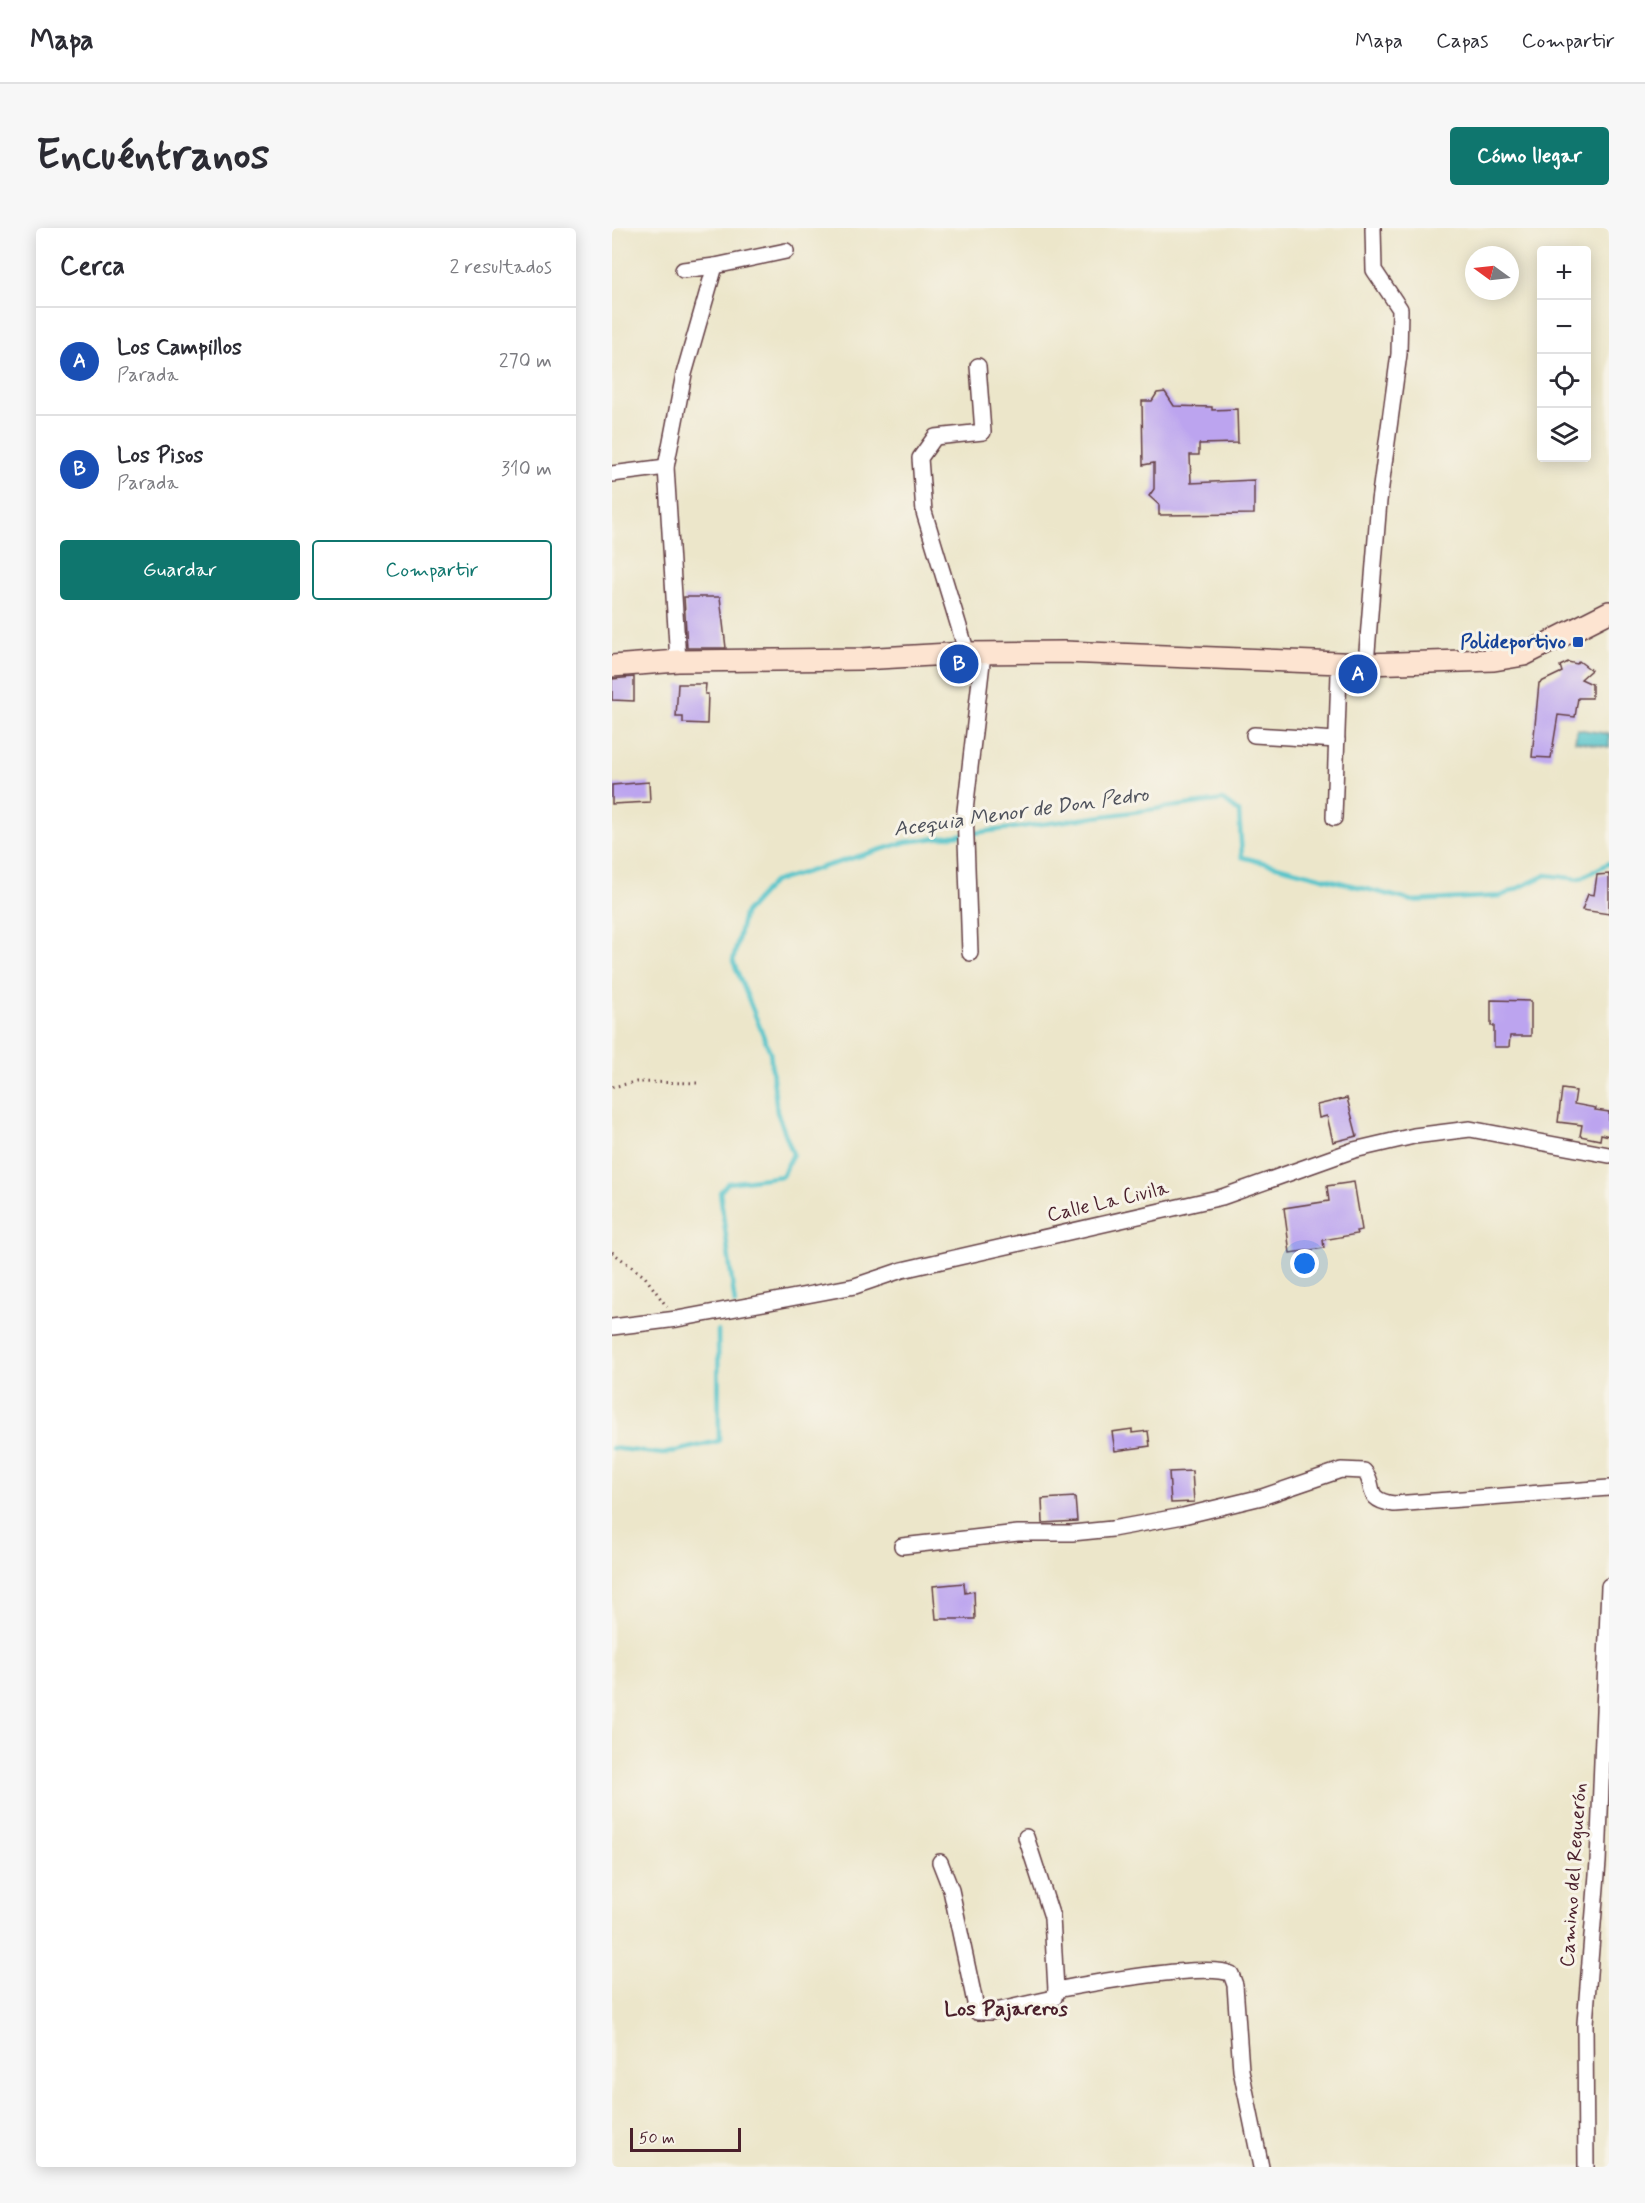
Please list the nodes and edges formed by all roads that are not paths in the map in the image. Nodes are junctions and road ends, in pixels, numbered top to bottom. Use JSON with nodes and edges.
{"nodes":[{"id":1,"x":1373,"y":228,"type":"edge"},
{"id":2,"x":786,"y":251,"type":"dead end"},
{"id":3,"x":715,"y":266,"type":"junction"},
{"id":4,"x":683,"y":270,"type":"dead end"},
{"id":5,"x":978,"y":366,"type":"dead end"},
{"id":6,"x":666,"y":466,"type":"junction"},
{"id":7,"x":612,"y":474,"type":"edge"},
{"id":8,"x":1609,"y":612,"type":"edge"},
{"id":9,"x":975,"y":653,"type":"junction"},
{"id":10,"x":678,"y":661,"type":"junction"},
{"id":11,"x":1337,"y":663,"type":"junction"},
{"id":12,"x":1366,"y":664,"type":"junction"},
{"id":13,"x":612,"y":666,"type":"edge"},
{"id":14,"x":1254,"y":735,"type":"dead end"},
{"id":15,"x":1337,"y":740,"type":"junction"},
{"id":16,"x":1334,"y":818,"type":"dead end"},
{"id":17,"x":970,"y":953,"type":"dead end"},
{"id":18,"x":1609,"y":1155,"type":"edge"},
{"id":19,"x":612,"y":1327,"type":"edge"},
{"id":20,"x":1609,"y":1488,"type":"edge"},
{"id":21,"x":902,"y":1546,"type":"dead end"},
{"id":22,"x":1609,"y":1586,"type":"edge"},
{"id":23,"x":1026,"y":1837,"type":"dead end"},
{"id":24,"x":940,"y":1862,"type":"dead end"},
{"id":25,"x":1056,"y":1990,"type":"junction"},
{"id":26,"x":1261,"y":2167,"type":"edge"},
{"id":27,"x":1586,"y":2167,"type":"edge"}],
"edges":[{"from":1,"to":12,"type":"street"},
{"from":2,"to":3,"type":"street"},
{"from":3,"to":4,"type":"street"},
{"from":3,"to":6,"type":"street"},
{"from":5,"to":9,"type":"street"},
{"from":6,"to":7,"type":"street"},
{"from":6,"to":10,"type":"street"},
{"from":8,"to":12,"type":"main road"},
{"from":9,"to":10,"type":"main road"},
{"from":9,"to":11,"type":"main road"},
{"from":9,"to":17,"type":"street"},
{"from":10,"to":13,"type":"main road"},
{"from":11,"to":12,"type":"main road"},
{"from":11,"to":15,"type":"street"},
{"from":14,"to":15,"type":"street"},
{"from":15,"to":16,"type":"street"},
{"from":18,"to":19,"type":"street","name":"Calle La Civila"},
{"from":20,"to":21,"type":"street"},
{"from":22,"to":27,"type":"street","name":"Camino del Reguerón"},
{"from":23,"to":25,"type":"street"},
{"from":24,"to":25,"type":"street"},
{"from":25,"to":26,"type":"street"}]}
